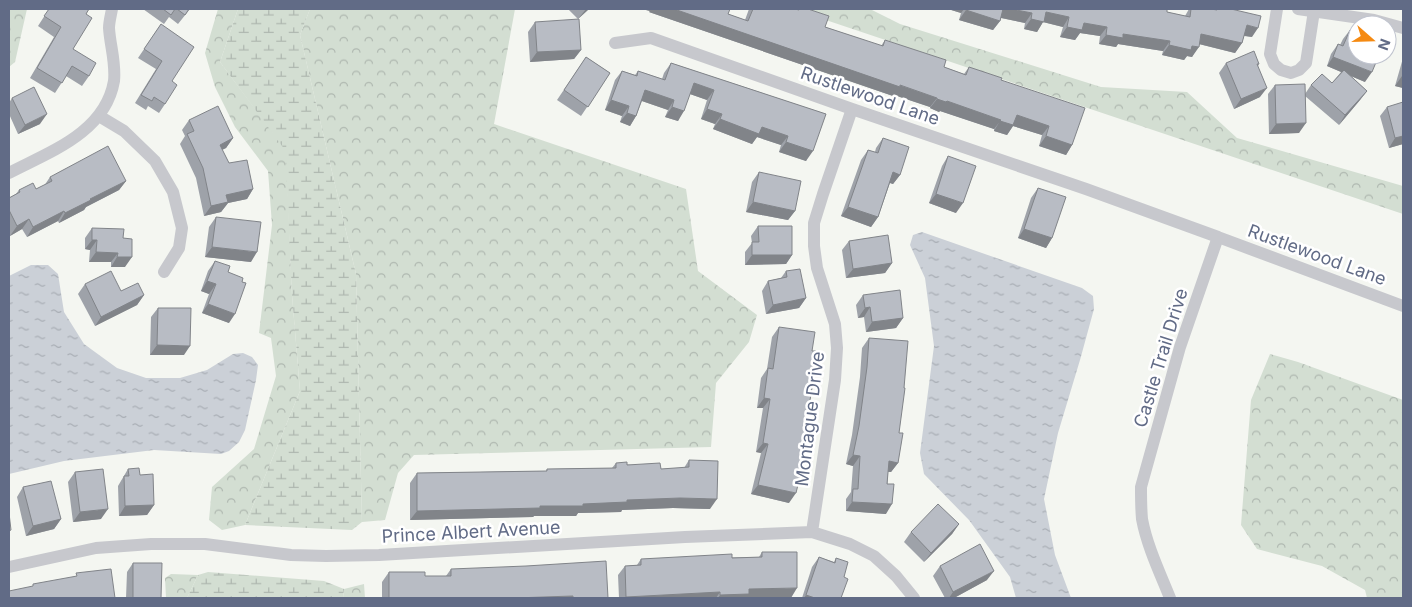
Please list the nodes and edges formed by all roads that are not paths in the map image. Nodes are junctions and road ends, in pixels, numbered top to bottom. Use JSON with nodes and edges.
{"nodes":[{"id":1,"x":112,"y":9,"type":"edge"},
{"id":2,"x":1277,"y":9,"type":"edge"},
{"id":3,"x":1298,"y":9,"type":"edge"},
{"id":4,"x":1314,"y":11,"type":"junction"},
{"id":5,"x":1403,"y":28,"type":"edge"},
{"id":6,"x":615,"y":43,"type":"dead end"},
{"id":7,"x":852,"y":109,"type":"junction"},
{"id":8,"x":99,"y":116,"type":"junction"},
{"id":9,"x":9,"y":173,"type":"edge"},
{"id":10,"x":1218,"y":237,"type":"junction"},
{"id":11,"x":164,"y":272,"type":"dead end"},
{"id":12,"x":1403,"y":306,"type":"edge"},
{"id":13,"x":812,"y":532,"type":"junction"},
{"id":14,"x":9,"y":567,"type":"edge"},
{"id":15,"x":914,"y":598,"type":"edge"},
{"id":16,"x":1170,"y":598,"type":"edge"}],
"edges":[{"from":1,"to":8,"type":"street"},
{"from":2,"to":4,"type":"street"},
{"from":3,"to":4,"type":"street"},
{"from":4,"to":5,"type":"street"},
{"from":6,"to":7,"type":"street","name":"Rustlewood Lane"},
{"from":7,"to":10,"type":"street","name":"Rustlewood Lane"},
{"from":7,"to":13,"type":"street","name":"Montague Drive"},
{"from":8,"to":9,"type":"street"},
{"from":8,"to":11,"type":"street"},
{"from":10,"to":12,"type":"street","name":"Rustlewood Lane"},
{"from":10,"to":16,"type":"street","name":"Castle Trail Drive"},
{"from":13,"to":14,"type":"street","name":"Prince Albert Avenue"},
{"from":13,"to":15,"type":"street","name":"Prince Albert Avenue"}]}
